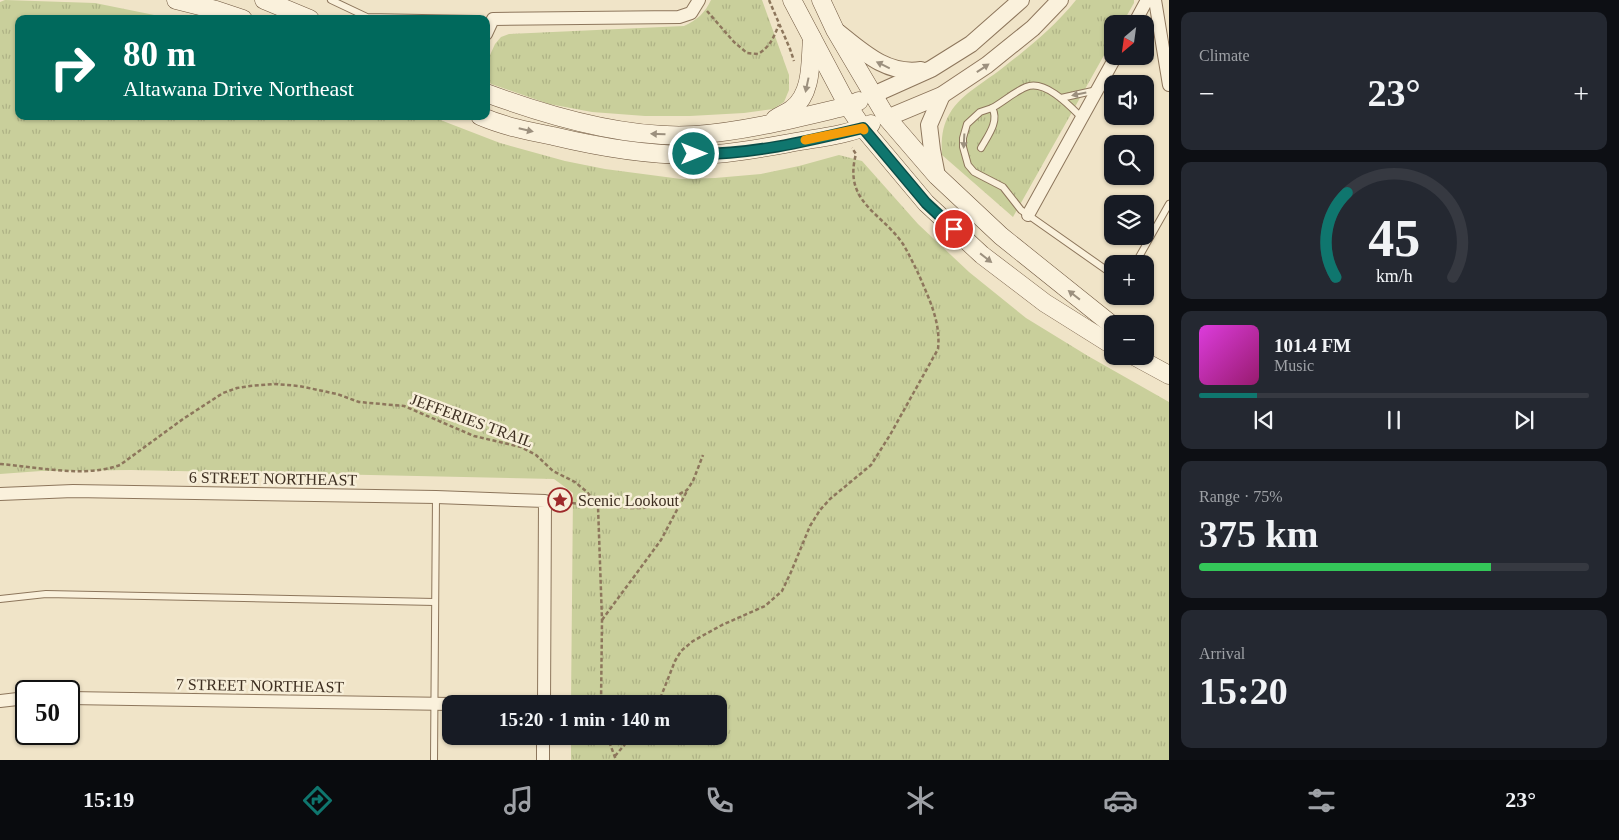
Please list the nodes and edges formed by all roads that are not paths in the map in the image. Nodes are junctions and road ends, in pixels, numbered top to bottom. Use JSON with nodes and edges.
{"nodes":[{"id":1,"x":176,"y":0,"type":"edge"},
{"id":2,"x":264,"y":0,"type":"edge"},
{"id":3,"x":331,"y":0,"type":"edge"},
{"id":4,"x":792,"y":0,"type":"edge"},
{"id":5,"x":821,"y":0,"type":"edge"},
{"id":6,"x":1020,"y":0,"type":"edge"},
{"id":7,"x":1060,"y":0,"type":"edge"},
{"id":8,"x":1147,"y":0,"type":"edge"},
{"id":9,"x":1155,"y":0,"type":"edge"},
{"id":10,"x":699,"y":1,"type":"edge"},
{"id":11,"x":231,"y":15,"type":"edge"},
{"id":12,"x":300,"y":15,"type":"edge"},
{"id":13,"x":363,"y":15,"type":"edge"},
{"id":14,"x":1139,"y":15,"type":"edge"},
{"id":15,"x":490,"y":19,"type":"edge"},
{"id":16,"x":835,"y":30,"type":"junction"},
{"id":17,"x":812,"y":37,"type":"junction"},
{"id":18,"x":1111,"y":65,"type":"edge"},
{"id":19,"x":931,"y":69,"type":"junction"},
{"id":20,"x":1169,"y":85,"type":"edge"},
{"id":21,"x":1097,"y":90,"type":"junction"},
{"id":22,"x":490,"y":94,"type":"edge"},
{"id":23,"x":873,"y":95,"type":"junction"},
{"id":24,"x":942,"y":95,"type":"junction"},
{"id":25,"x":1061,"y":98,"type":"junction"},
{"id":26,"x":848,"y":106,"type":"junction"},
{"id":27,"x":992,"y":108,"type":"junction"},
{"id":28,"x":887,"y":118,"type":"junction"},
{"id":29,"x":1082,"y":118,"type":"junction"},
{"id":30,"x":490,"y":120,"type":"edge"},
{"id":31,"x":759,"y":127,"type":"junction"},
{"id":32,"x":863,"y":128,"type":"junction"},
{"id":33,"x":981,"y":148,"type":"dead end"},
{"id":34,"x":937,"y":176,"type":"junction"},
{"id":35,"x":1169,"y":204,"type":"edge"},
{"id":36,"x":1028,"y":215,"type":"junction"},
{"id":37,"x":1140,"y":255,"type":"edge"},
{"id":38,"x":1104,"y":268,"type":"edge"},
{"id":39,"x":1104,"y":320,"type":"edge"},
{"id":40,"x":1104,"y":339,"type":"edge"},
{"id":41,"x":1154,"y":354,"type":"edge"},
{"id":42,"x":1151,"y":365,"type":"edge"},
{"id":43,"x":1169,"y":365,"type":"edge"},
{"id":44,"x":1169,"y":375,"type":"edge"},
{"id":45,"x":0,"y":494,"type":"edge"},
{"id":46,"x":436,"y":497,"type":"junction"},
{"id":47,"x":0,"y":600,"type":"edge"},
{"id":48,"x":435,"y":602,"type":"junction"},
{"id":49,"x":544,"y":695,"type":"edge"},
{"id":50,"x":80,"y":698,"type":"edge"},
{"id":51,"x":15,"y":699,"type":"edge"},
{"id":52,"x":0,"y":701,"type":"edge"},
{"id":53,"x":434,"y":704,"type":"junction"},
{"id":54,"x":442,"y":704,"type":"edge"},
{"id":55,"x":543,"y":745,"type":"edge"},
{"id":56,"x":434,"y":760,"type":"edge"},
{"id":57,"x":543,"y":760,"type":"edge"}],
"edges":[{"from":1,"to":11,"type":"main road"},
{"from":2,"to":12,"type":"main road"},
{"from":3,"to":13,"type":"lane"},
{"from":4,"to":17,"type":"main road"},
{"from":5,"to":16,"type":"main road"},
{"from":6,"to":19,"type":"street"},
{"from":24,"to":7,"type":"street","one_way":true},
{"from":8,"to":14,"type":"street"},
{"from":9,"to":20,"type":"street"},
{"from":10,"to":15,"type":"street"},
{"from":19,"to":16,"type":"street","one_way":true},
{"from":16,"to":23,"type":"main road"},
{"from":17,"to":26,"type":"main road"},
{"from":17,"to":31,"type":"main road","one_way":true},
{"from":18,"to":21,"type":"street"},
{"from":19,"to":23,"type":"street"},
{"from":21,"to":25,"type":"lane","one_way":true},
{"from":21,"to":29,"type":"street"},
{"from":31,"to":22,"type":"main road","one_way":true},
{"from":23,"to":26,"type":"main road"},
{"from":23,"to":28,"type":"main road"},
{"from":24,"to":28,"type":"street"},
{"from":24,"to":34,"type":"street"},
{"from":25,"to":27,"type":"lane"},
{"from":25,"to":29,"type":"lane"},
{"from":26,"to":31,"type":"main road"},
{"from":26,"to":32,"type":"main road"},
{"from":27,"to":33,"type":"lane"},
{"from":27,"to":36,"type":"lane","one_way":true},
{"from":28,"to":32,"type":"main road"},
{"from":28,"to":34,"type":"main road"},
{"from":29,"to":36,"type":"street"},
{"from":30,"to":32,"type":"main road","one_way":true},
{"from":32,"to":40,"type":"main road","one_way":true},
{"from":39,"to":34,"type":"main road","one_way":true},
{"from":35,"to":37,"type":"lane"},
{"from":36,"to":38,"type":"lane"},
{"from":41,"to":43,"type":"main road"},
{"from":42,"to":44,"type":"main road"},
{"from":45,"to":46,"type":"street","name":"6 STREET NORTHEAST"},
{"from":46,"to":48,"type":"lane"},
{"from":46,"to":49,"type":"street","name":"6 STREET NORTHEAST"},
{"from":47,"to":48,"type":"lane"},
{"from":48,"to":53,"type":"lane"},
{"from":50,"to":53,"type":"street","name":"7 STREET NORTHEAST"},
{"from":51,"to":52,"type":"street"},
{"from":53,"to":54,"type":"street","name":"7 STREET NORTHEAST"},
{"from":53,"to":56,"type":"lane"},
{"from":55,"to":57,"type":"street"}]}
